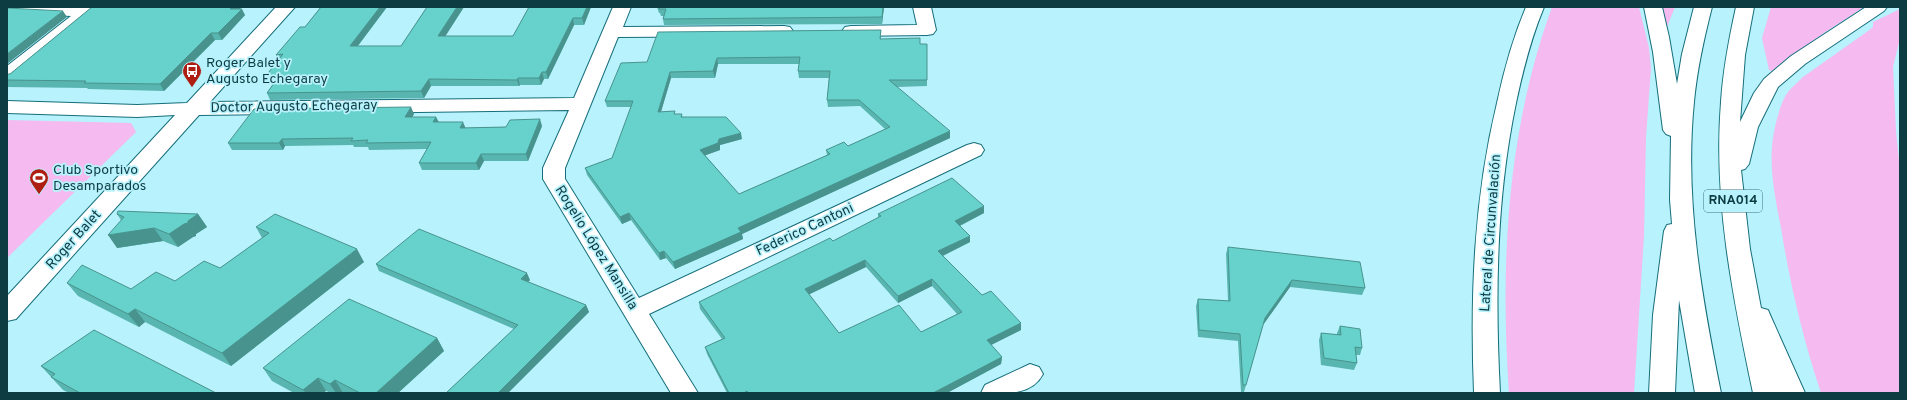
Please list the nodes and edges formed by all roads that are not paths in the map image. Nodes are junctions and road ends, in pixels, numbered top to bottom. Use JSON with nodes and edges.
{"nodes":[{"id":1,"x":286,"y":7,"type":"edge"},
{"id":2,"x":622,"y":7,"type":"edge"},
{"id":3,"x":922,"y":7,"type":"edge"},
{"id":4,"x":1535,"y":7,"type":"edge"},
{"id":5,"x":1653,"y":7,"type":"edge"},
{"id":6,"x":1703,"y":7,"type":"edge"},
{"id":7,"x":1745,"y":7,"type":"edge"},
{"id":8,"x":1878,"y":7,"type":"edge"},
{"id":9,"x":7,"y":8,"type":"edge"},
{"id":10,"x":90,"y":9,"type":"edge"},
{"id":11,"x":800,"y":31,"type":"edge"},
{"id":12,"x":832,"y":31,"type":"edge"},
{"id":13,"x":612,"y":32,"type":"junction"},
{"id":14,"x":7,"y":75,"type":"edge"},
{"id":15,"x":581,"y":104,"type":"junction"},
{"id":16,"x":7,"y":107,"type":"edge"},
{"id":17,"x":194,"y":108,"type":"junction"},
{"id":18,"x":974,"y":150,"type":"dead end"},
{"id":19,"x":1680,"y":179,"type":"junction"},
{"id":20,"x":1732,"y":186,"type":"junction"},
{"id":21,"x":1743,"y":280,"type":"junction"},
{"id":22,"x":635,"y":310,"type":"junction"},
{"id":23,"x":7,"y":312,"type":"edge"},
{"id":24,"x":1030,"y":374,"type":"dead end"},
{"id":25,"x":685,"y":393,"type":"edge"},
{"id":26,"x":994,"y":393,"type":"edge"},
{"id":27,"x":1487,"y":393,"type":"edge"},
{"id":28,"x":1662,"y":393,"type":"edge"},
{"id":29,"x":1708,"y":393,"type":"edge"},
{"id":30,"x":1766,"y":393,"type":"edge"},
{"id":31,"x":1792,"y":393,"type":"edge"}],
"edges":[{"from":1,"to":17,"type":"main road","name":"Roger Balet"},
{"from":2,"to":13,"type":"main road","name":"Rogelio López Mansilla"},
{"from":3,"to":12,"type":"main road"},
{"from":4,"to":27,"type":"main road","name":"Lateral de Circunvalación"},
{"from":5,"to":19,"type":"main road"},
{"from":6,"to":19,"type":"main road"},
{"from":7,"to":20,"type":"main road","number":"RNA014"},
{"from":8,"to":20,"type":"main road"},
{"from":9,"to":10,"type":"main road"},
{"from":10,"to":14,"type":"main road"},
{"from":11,"to":13,"type":"main road"},
{"from":13,"to":15,"type":"main road","name":"Rogelio López Mansilla"},
{"from":15,"to":17,"type":"main road","name":"Doctor Augusto Echegaray"},
{"from":15,"to":22,"type":"main road","name":"Rogelio López Mansilla"},
{"from":16,"to":17,"type":"main road","name":"Doctor Augusto Echegaray"},
{"from":17,"to":23,"type":"main road","name":"Roger Balet"},
{"from":18,"to":22,"type":"main road","name":"Federico Cantoni"},
{"from":19,"to":28,"type":"main road"},
{"from":19,"to":29,"type":"main road"},
{"from":20,"to":21,"type":"main road","number":"RNA014"},
{"from":21,"to":30,"type":"main road","number":"RNA014"},
{"from":21,"to":31,"type":"main road"},
{"from":22,"to":25,"type":"main road","name":"Rogelio López Mansilla"},
{"from":24,"to":26,"type":"main road"}]}
